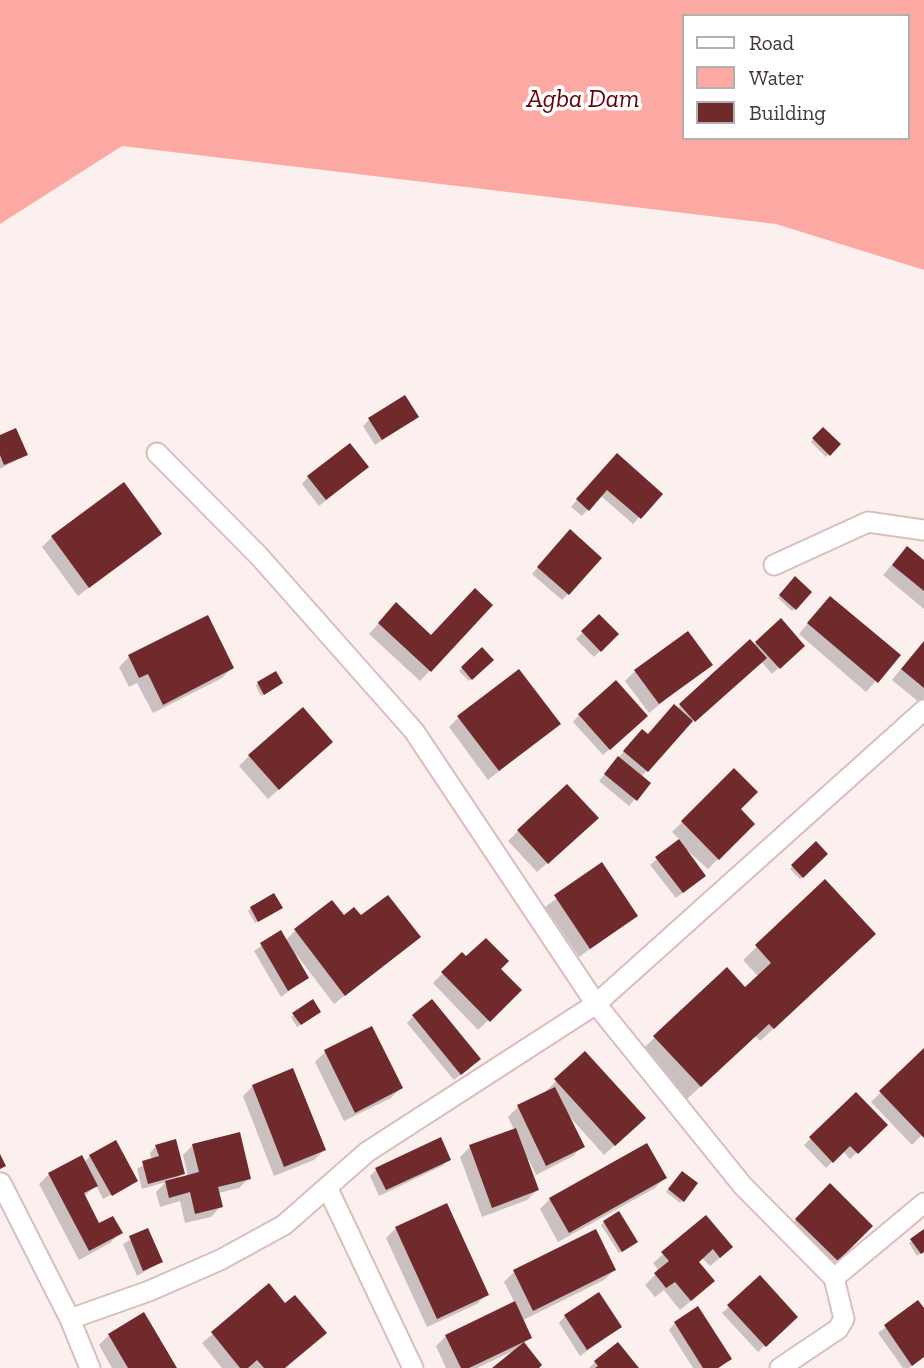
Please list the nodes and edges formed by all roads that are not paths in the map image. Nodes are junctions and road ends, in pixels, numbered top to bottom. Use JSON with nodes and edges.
{"nodes":[{"id":1,"x":157,"y":453,"type":"dead end"},
{"id":2,"x":924,"y":530,"type":"edge"},
{"id":3,"x":774,"y":565,"type":"dead end"},
{"id":4,"x":924,"y":709,"type":"edge"},
{"id":5,"x":596,"y":1003,"type":"junction"},
{"id":6,"x":1,"y":1183,"type":"edge"},
{"id":7,"x":327,"y":1187,"type":"junction"},
{"id":8,"x":924,"y":1203,"type":"edge"},
{"id":9,"x":834,"y":1278,"type":"junction"},
{"id":10,"x":71,"y":1319,"type":"junction"},
{"id":11,"x":90,"y":1368,"type":"edge"},
{"id":12,"x":413,"y":1368,"type":"edge"},
{"id":13,"x":780,"y":1368,"type":"edge"}],
"edges":[{"from":1,"to":5,"type":"street"},
{"from":2,"to":3,"type":"street"},
{"from":4,"to":5,"type":"street"},
{"from":5,"to":7,"type":"street"},
{"from":5,"to":9,"type":"street"},
{"from":6,"to":10,"type":"street"},
{"from":7,"to":10,"type":"street"},
{"from":7,"to":12,"type":"street"},
{"from":8,"to":9,"type":"street"},
{"from":9,"to":13,"type":"street"},
{"from":10,"to":11,"type":"street"}]}
